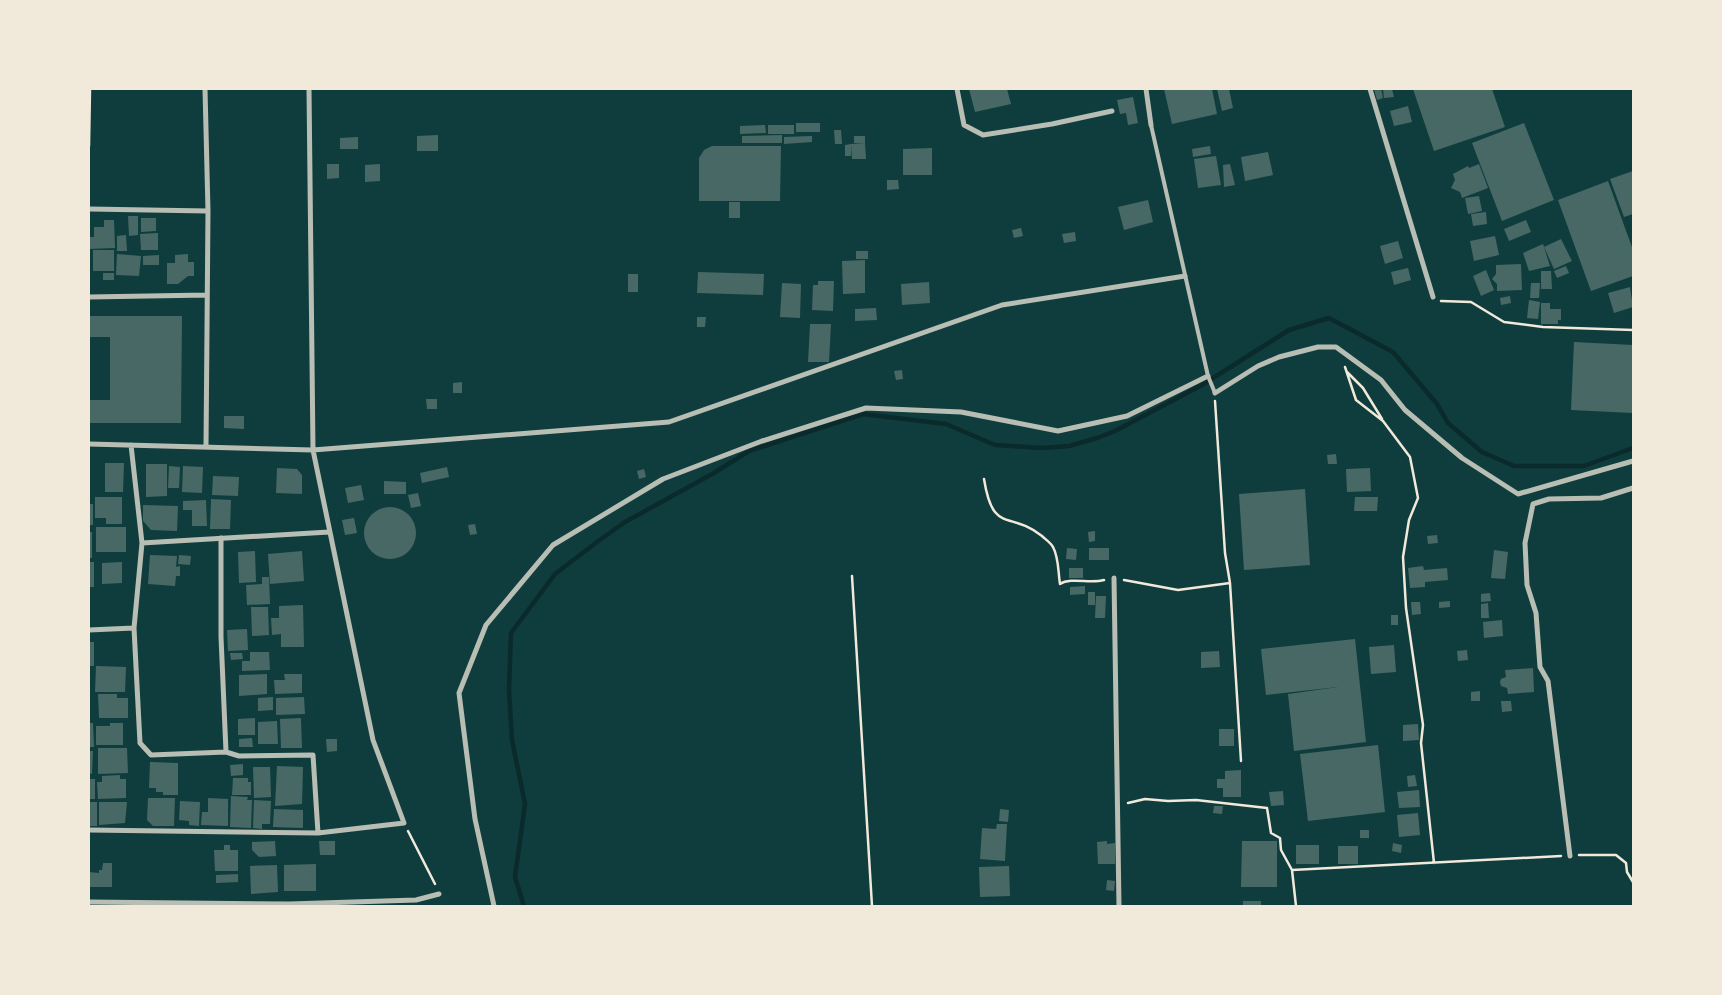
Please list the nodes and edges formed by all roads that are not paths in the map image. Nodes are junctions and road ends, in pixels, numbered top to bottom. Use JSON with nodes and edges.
{"nodes":[{"id":1,"x":205,"y":89,"type":"edge"},
{"id":2,"x":309,"y":89,"type":"edge"},
{"id":3,"x":957,"y":89,"type":"edge"},
{"id":4,"x":1146,"y":89,"type":"edge"},
{"id":5,"x":1370,"y":89,"type":"edge"},
{"id":6,"x":1112,"y":110,"type":"dead end"},
{"id":7,"x":1150,"y":125,"type":"joint"},
{"id":8,"x":89,"y":209,"type":"edge"},
{"id":9,"x":208,"y":211,"type":"junction"},
{"id":10,"x":1185,"y":276,"type":"junction"},
{"id":11,"x":208,"y":295,"type":"junction"},
{"id":12,"x":89,"y":297,"type":"edge"},
{"id":13,"x":1434,"y":297,"type":"road end"},
{"id":14,"x":1208,"y":376,"type":"junction"},
{"id":15,"x":1215,"y":393,"type":"joint"},
{"id":16,"x":89,"y":444,"type":"edge"},
{"id":17,"x":131,"y":445,"type":"junction"},
{"id":18,"x":206,"y":448,"type":"junction"},
{"id":19,"x":313,"y":450,"type":"junction"},
{"id":20,"x":1633,"y":461,"type":"edge"},
{"id":21,"x":1633,"y":488,"type":"edge"},
{"id":22,"x":329,"y":532,"type":"junction"},
{"id":23,"x":221,"y":538,"type":"junction"},
{"id":24,"x":142,"y":543,"type":"junction"},
{"id":25,"x":1114,"y":578,"type":"road end"},
{"id":26,"x":134,"y":628,"type":"junction"},
{"id":27,"x":89,"y":630,"type":"edge"},
{"id":28,"x":226,"y":752,"type":"junction"},
{"id":29,"x":89,"y":830,"type":"edge"},
{"id":30,"x":318,"y":833,"type":"junction"},
{"id":31,"x":1570,"y":856,"type":"road end"},
{"id":32,"x":439,"y":894,"type":"road end"},
{"id":33,"x":89,"y":902,"type":"edge"},
{"id":34,"x":494,"y":906,"type":"edge"},
{"id":35,"x":1119,"y":906,"type":"edge"}],
"edges":[{"from":1,"to":9,"type":"street"},
{"from":2,"to":19,"type":"street"},
{"from":3,"to":6,"type":"street"},
{"from":4,"to":7,"type":"street"},
{"from":5,"to":13,"type":"street"},
{"from":7,"to":10,"type":"lane"},
{"from":8,"to":9,"type":"street"},
{"from":9,"to":11,"type":"street"},
{"from":10,"to":14,"type":"lane"},
{"from":10,"to":19,"type":"street"},
{"from":11,"to":12,"type":"street"},
{"from":11,"to":18,"type":"street"},
{"from":14,"to":15,"type":"lane"},
{"from":14,"to":34,"type":"street"},
{"from":15,"to":20,"type":"street"},
{"from":16,"to":17,"type":"street"},
{"from":17,"to":18,"type":"street"},
{"from":17,"to":24,"type":"street"},
{"from":18,"to":19,"type":"street"},
{"from":19,"to":22,"type":"street"},
{"from":21,"to":31,"type":"street"},
{"from":22,"to":23,"type":"street"},
{"from":22,"to":30,"type":"street"},
{"from":23,"to":24,"type":"street"},
{"from":23,"to":28,"type":"street"},
{"from":24,"to":26,"type":"street"},
{"from":25,"to":35,"type":"street"},
{"from":26,"to":27,"type":"street"},
{"from":26,"to":28,"type":"street"},
{"from":28,"to":30,"type":"street"},
{"from":29,"to":30,"type":"street"},
{"from":32,"to":33,"type":"street"}]}
